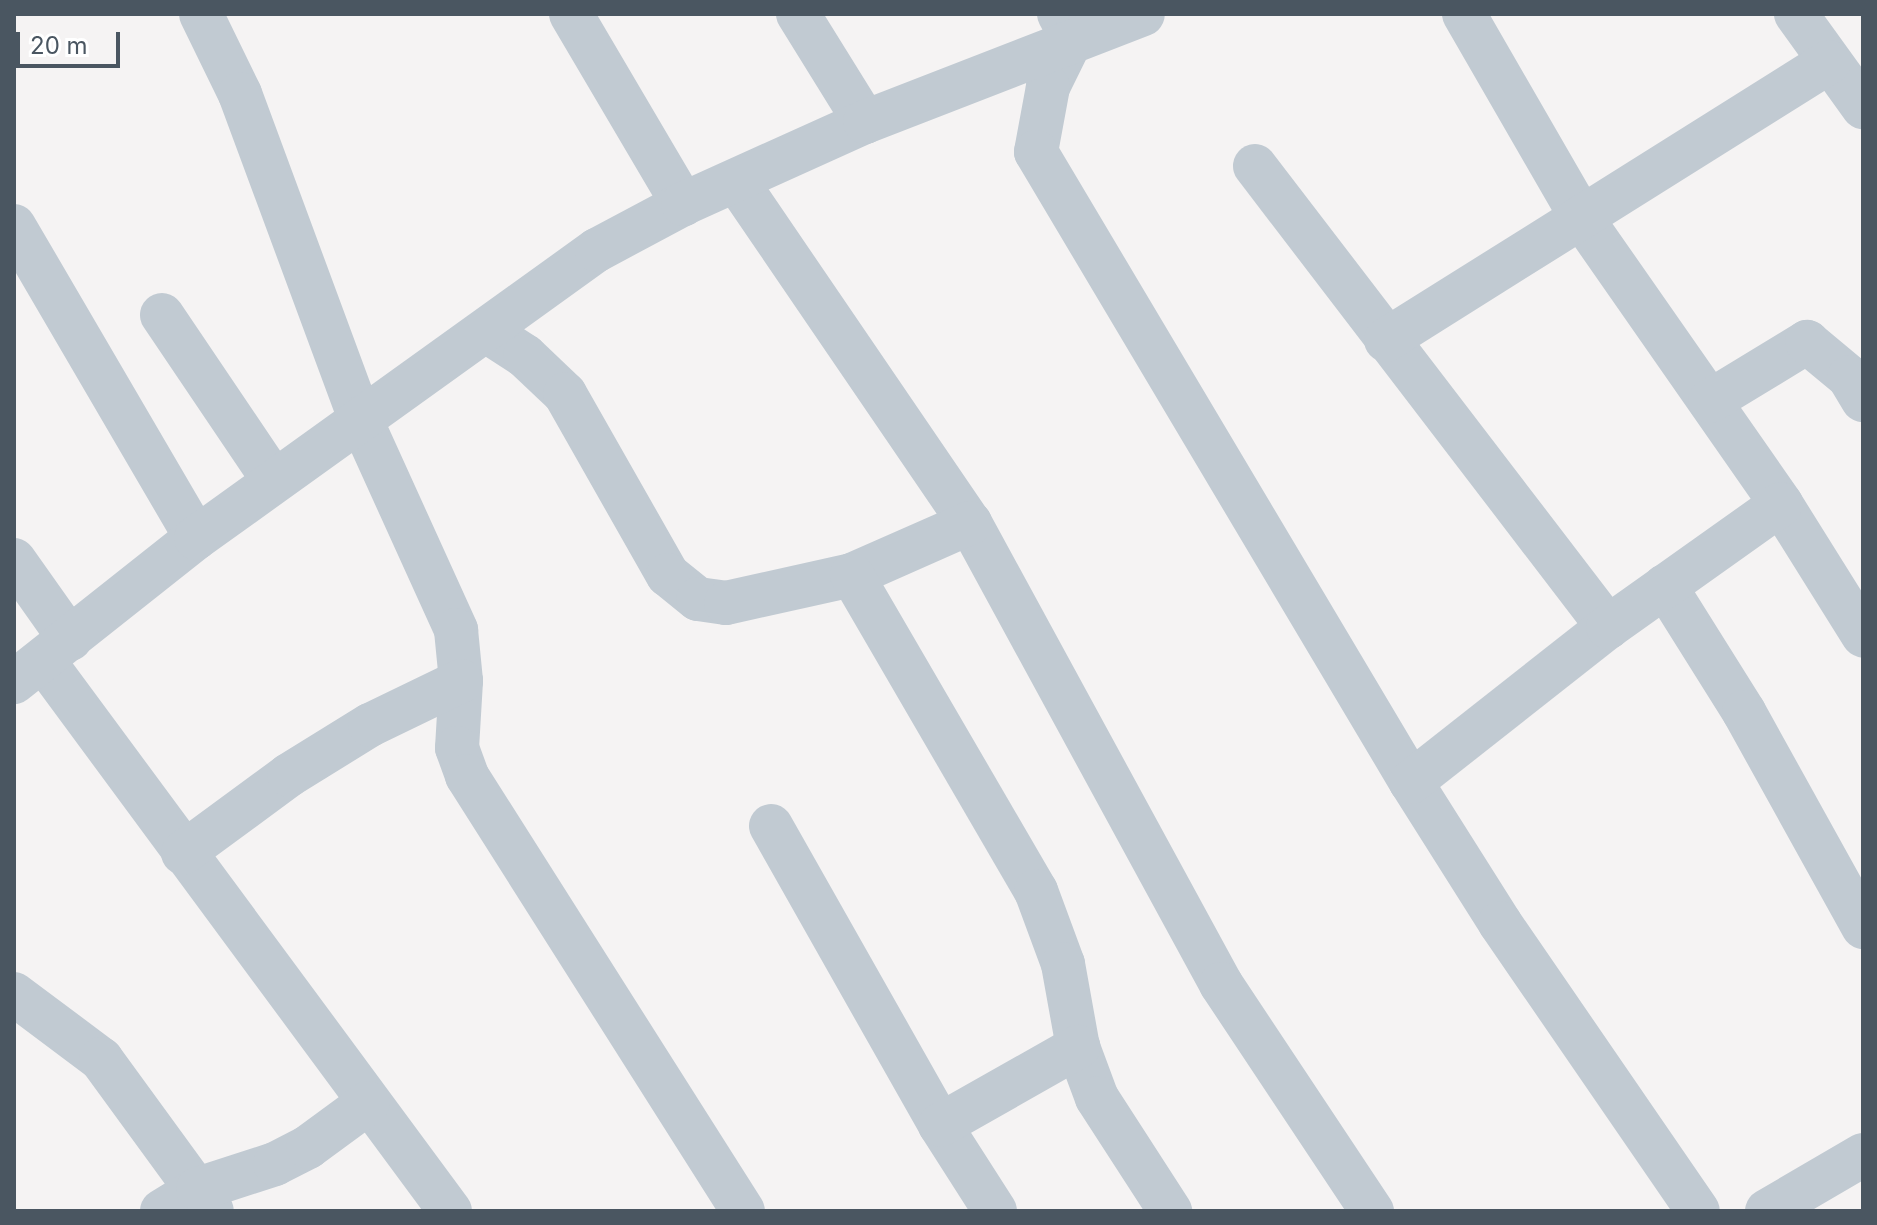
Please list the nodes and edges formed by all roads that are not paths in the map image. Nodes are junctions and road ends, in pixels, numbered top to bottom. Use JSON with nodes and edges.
{"nodes":[{"id":1,"x":201,"y":14,"type":"edge"},
{"id":2,"x":571,"y":14,"type":"edge"},
{"id":3,"x":798,"y":14,"type":"edge"},
{"id":4,"x":1143,"y":14,"type":"edge"},
{"id":5,"x":1464,"y":14,"type":"edge"},
{"id":6,"x":1796,"y":14,"type":"edge"},
{"id":7,"x":1065,"y":26,"type":"edge"},
{"id":8,"x":1829,"y":62,"type":"junction"},
{"id":9,"x":1863,"y":107,"type":"edge"},
{"id":10,"x":865,"y":122,"type":"junction"},
{"id":11,"x":1255,"y":166,"type":"dead end"},
{"id":12,"x":737,"y":182,"type":"junction"},
{"id":13,"x":683,"y":204,"type":"junction"},
{"id":14,"x":1581,"y":217,"type":"junction"},
{"id":15,"x":14,"y":226,"type":"edge"},
{"id":16,"x":162,"y":315,"type":"dead end"},
{"id":17,"x":488,"y":332,"type":"junction"},
{"id":18,"x":1386,"y":340,"type":"junction"},
{"id":19,"x":1863,"y":400,"type":"edge"},
{"id":20,"x":1710,"y":401,"type":"junction"},
{"id":21,"x":360,"y":418,"type":"junction"},
{"id":22,"x":274,"y":481,"type":"junction"},
{"id":23,"x":1781,"y":504,"type":"junction"},
{"id":24,"x":970,"y":523,"type":"junction"},
{"id":25,"x":196,"y":538,"type":"junction"},
{"id":26,"x":14,"y":560,"type":"edge"},
{"id":27,"x":852,"y":575,"type":"junction"},
{"id":28,"x":1665,"y":586,"type":"junction"},
{"id":29,"x":1608,"y":627,"type":"junction"},
{"id":30,"x":1863,"y":635,"type":"edge"},
{"id":31,"x":42,"y":660,"type":"edge"},
{"id":32,"x":461,"y":681,"type":"junction"},
{"id":33,"x":1411,"y":782,"type":"junction"},
{"id":34,"x":771,"y":826,"type":"dead end"},
{"id":35,"x":183,"y":853,"type":"junction"},
{"id":36,"x":1863,"y":927,"type":"edge"},
{"id":37,"x":14,"y":994,"type":"edge"},
{"id":38,"x":1078,"y":1047,"type":"junction"},
{"id":39,"x":368,"y":1103,"type":"junction"},
{"id":40,"x":940,"y":1125,"type":"junction"},
{"id":41,"x":1863,"y":1155,"type":"edge"},
{"id":42,"x":190,"y":1204,"type":"edge"},
{"id":43,"x":1795,"y":1205,"type":"edge"},
{"id":44,"x":450,"y":1211,"type":"edge"},
{"id":45,"x":743,"y":1211,"type":"edge"},
{"id":46,"x":995,"y":1211,"type":"edge"},
{"id":47,"x":1170,"y":1211,"type":"edge"},
{"id":48,"x":1372,"y":1211,"type":"edge"},
{"id":49,"x":1698,"y":1211,"type":"edge"}],
"edges":[{"from":1,"to":21,"type":"street"},
{"from":2,"to":13,"type":"street"},
{"from":3,"to":10,"type":"street"},
{"from":4,"to":7,"type":"street"},
{"from":5,"to":14,"type":"street"},
{"from":6,"to":8,"type":"street"},
{"from":7,"to":10,"type":"street"},
{"from":7,"to":33,"type":"street"},
{"from":8,"to":9,"type":"street"},
{"from":8,"to":14,"type":"street"},
{"from":10,"to":12,"type":"street"},
{"from":11,"to":18,"type":"street"},
{"from":12,"to":13,"type":"street"},
{"from":12,"to":24,"type":"street"},
{"from":13,"to":17,"type":"street"},
{"from":14,"to":18,"type":"street"},
{"from":14,"to":20,"type":"street"},
{"from":15,"to":25,"type":"street"},
{"from":16,"to":22,"type":"street"},
{"from":17,"to":21,"type":"street"},
{"from":17,"to":27,"type":"street"},
{"from":18,"to":29,"type":"street"},
{"from":19,"to":20,"type":"street"},
{"from":20,"to":23,"type":"street"},
{"from":21,"to":22,"type":"street"},
{"from":21,"to":32,"type":"street"},
{"from":22,"to":25,"type":"street"},
{"from":23,"to":28,"type":"street"},
{"from":23,"to":30,"type":"street"},
{"from":24,"to":27,"type":"street"},
{"from":24,"to":48,"type":"street"},
{"from":25,"to":31,"type":"street"},
{"from":26,"to":31,"type":"street"},
{"from":27,"to":38,"type":"street"},
{"from":28,"to":29,"type":"street"},
{"from":28,"to":36,"type":"street"},
{"from":29,"to":33,"type":"street"},
{"from":31,"to":35,"type":"street"},
{"from":32,"to":35,"type":"street"},
{"from":32,"to":45,"type":"street"},
{"from":33,"to":49,"type":"street"},
{"from":34,"to":40,"type":"street"},
{"from":35,"to":39,"type":"street"},
{"from":37,"to":42,"type":"street"},
{"from":38,"to":40,"type":"street"},
{"from":38,"to":47,"type":"street"},
{"from":39,"to":42,"type":"street"},
{"from":39,"to":44,"type":"street"},
{"from":40,"to":46,"type":"street"},
{"from":41,"to":43,"type":"street"}]}
